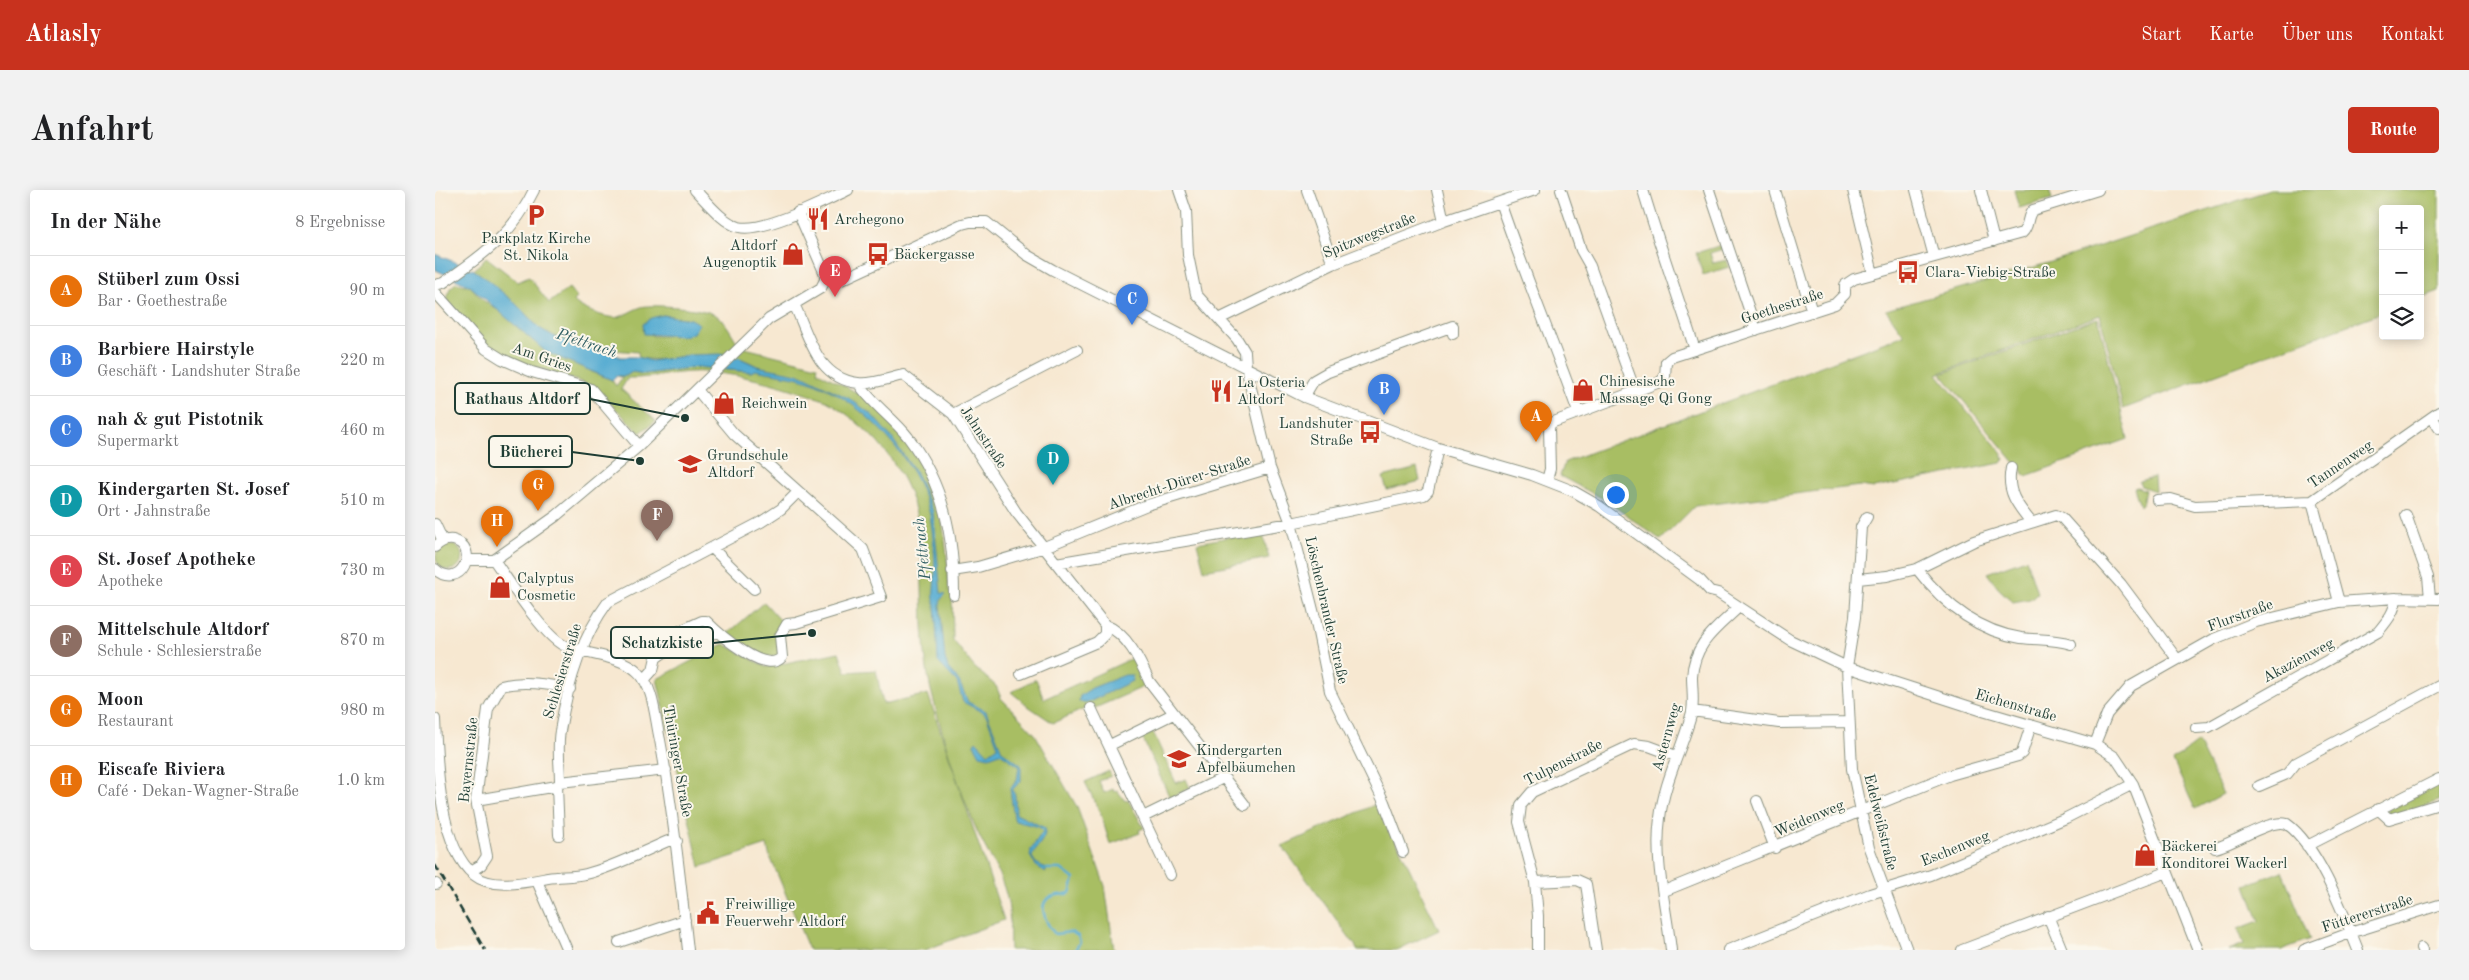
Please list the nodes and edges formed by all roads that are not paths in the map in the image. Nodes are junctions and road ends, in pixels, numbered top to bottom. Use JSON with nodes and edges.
{"nodes":[{"id":1,"x":534,"y":190,"type":"edge"},
{"id":2,"x":695,"y":190,"type":"edge"},
{"id":3,"x":847,"y":190,"type":"edge"},
{"id":4,"x":1179,"y":190,"type":"edge"},
{"id":5,"x":1307,"y":190,"type":"edge"},
{"id":6,"x":1437,"y":190,"type":"edge"},
{"id":7,"x":1535,"y":190,"type":"edge"},
{"id":8,"x":1561,"y":190,"type":"edge"},
{"id":9,"x":1643,"y":190,"type":"edge"},
{"id":10,"x":1709,"y":190,"type":"edge"},
{"id":11,"x":1775,"y":190,"type":"edge"},
{"id":12,"x":1853,"y":190,"type":"edge"},
{"id":13,"x":1917,"y":190,"type":"edge"},
{"id":14,"x":1981,"y":190,"type":"edge"},
{"id":15,"x":2098,"y":190,"type":"edge"},
{"id":16,"x":2086,"y":192,"type":"edge"},
{"id":17,"x":1500,"y":202,"type":"junction"},
{"id":18,"x":798,"y":212,"type":"junction"},
{"id":19,"x":1444,"y":221,"type":"junction"},
{"id":20,"x":1994,"y":241,"type":"junction"},
{"id":21,"x":1934,"y":257,"type":"junction"},
{"id":22,"x":1333,"y":264,"type":"junction"},
{"id":23,"x":1873,"y":274,"type":"junction"},
{"id":24,"x":825,"y":280,"type":"junction"},
{"id":25,"x":439,"y":284,"type":"edge"},
{"id":26,"x":435,"y":292,"type":"edge"},
{"id":27,"x":794,"y":304,"type":"junction"},
{"id":28,"x":1813,"y":312,"type":"junction"},
{"id":29,"x":1219,"y":319,"type":"junction"},
{"id":30,"x":1756,"y":330,"type":"junction"},
{"id":31,"x":1453,"y":334,"type":"dead end"},
{"id":32,"x":1077,"y":350,"type":"dead end"},
{"id":33,"x":1695,"y":350,"type":"junction"},
{"id":34,"x":1246,"y":367,"type":"junction"},
{"id":35,"x":859,"y":384,"type":"junction"},
{"id":36,"x":698,"y":391,"type":"junction"},
{"id":37,"x":1635,"y":391,"type":"junction"},
{"id":38,"x":1303,"y":398,"type":"junction"},
{"id":39,"x":1578,"y":412,"type":"junction"},
{"id":40,"x":953,"y":414,"type":"junction"},
{"id":41,"x":2436,"y":414,"type":"edge"},
{"id":42,"x":2439,"y":428,"type":"edge"},
{"id":43,"x":639,"y":446,"type":"junction"},
{"id":44,"x":1438,"y":448,"type":"junction"},
{"id":45,"x":1270,"y":468,"type":"junction"},
{"id":46,"x":2011,"y":468,"type":"dead end"},
{"id":47,"x":1547,"y":480,"type":"junction"},
{"id":48,"x":798,"y":492,"type":"junction"},
{"id":49,"x":2157,"y":500,"type":"dead end"},
{"id":50,"x":2311,"y":501,"type":"junction"},
{"id":51,"x":2406,"y":515,"type":"dead end"},
{"id":52,"x":1867,"y":517,"type":"dead end"},
{"id":53,"x":1291,"y":522,"type":"junction"},
{"id":54,"x":2031,"y":522,"type":"junction"},
{"id":55,"x":435,"y":524,"type":"edge"},
{"id":56,"x":439,"y":544,"type":"edge"},
{"id":57,"x":712,"y":548,"type":"junction"},
{"id":58,"x":1043,"y":548,"type":"junction"},
{"id":59,"x":467,"y":560,"type":"junction"},
{"id":60,"x":494,"y":560,"type":"junction"},
{"id":61,"x":1056,"y":564,"type":"junction"},
{"id":62,"x":1917,"y":568,"type":"junction"},
{"id":63,"x":952,"y":571,"type":"junction"},
{"id":64,"x":436,"y":573,"type":"edge"},
{"id":65,"x":1858,"y":579,"type":"junction"},
{"id":66,"x":754,"y":589,"type":"dead end"},
{"id":67,"x":954,"y":595,"type":"dead end"},
{"id":68,"x":2396,"y":598,"type":"junction"},
{"id":69,"x":2434,"y":598,"type":"edge"},
{"id":70,"x":2339,"y":602,"type":"junction"},
{"id":71,"x":1739,"y":607,"type":"junction"},
{"id":72,"x":1105,"y":625,"type":"junction"},
{"id":73,"x":2071,"y":644,"type":"dead end"},
{"id":74,"x":581,"y":652,"type":"junction"},
{"id":75,"x":2177,"y":659,"type":"junction"},
{"id":76,"x":1847,"y":667,"type":"junction"},
{"id":77,"x":1021,"y":674,"type":"dead end"},
{"id":78,"x":644,"y":680,"type":"junction"},
{"id":79,"x":2439,"y":686,"type":"edge"},
{"id":80,"x":570,"y":689,"type":"junction"},
{"id":81,"x":1091,"y":708,"type":"dead end"},
{"id":82,"x":1692,"y":710,"type":"junction"},
{"id":83,"x":1173,"y":714,"type":"junction"},
{"id":84,"x":435,"y":719,"type":"edge"},
{"id":85,"x":1849,"y":722,"type":"junction"},
{"id":86,"x":2031,"y":725,"type":"junction"},
{"id":87,"x":2196,"y":728,"type":"dead end"},
{"id":88,"x":2095,"y":744,"type":"junction"},
{"id":89,"x":1109,"y":745,"type":"junction"},
{"id":90,"x":1676,"y":756,"type":"junction"},
{"id":91,"x":665,"y":770,"type":"junction"},
{"id":92,"x":1223,"y":778,"type":"junction"},
{"id":93,"x":2439,"y":780,"type":"edge"},
{"id":94,"x":559,"y":784,"type":"junction"},
{"id":95,"x":2133,"y":784,"type":"junction"},
{"id":96,"x":2259,"y":786,"type":"dead end"},
{"id":97,"x":476,"y":800,"type":"junction"},
{"id":98,"x":1757,"y":801,"type":"dead end"},
{"id":99,"x":2439,"y":804,"type":"edge"},
{"id":100,"x":1245,"y":805,"type":"dead end"},
{"id":101,"x":2378,"y":810,"type":"junction"},
{"id":102,"x":1860,"y":813,"type":"junction"},
{"id":103,"x":1143,"y":817,"type":"junction"},
{"id":104,"x":559,"y":835,"type":"dead end"},
{"id":105,"x":677,"y":841,"type":"junction"},
{"id":106,"x":2307,"y":846,"type":"junction"},
{"id":107,"x":1775,"y":848,"type":"junction"},
{"id":108,"x":2215,"y":848,"type":"dead end"},
{"id":109,"x":1403,"y":852,"type":"dead end"},
{"id":110,"x":471,"y":871,"type":"junction"},
{"id":111,"x":2167,"y":872,"type":"junction"},
{"id":112,"x":1170,"y":875,"type":"dead end"},
{"id":113,"x":537,"y":881,"type":"junction"},
{"id":114,"x":1535,"y":882,"type":"junction"},
{"id":115,"x":1884,"y":890,"type":"junction"},
{"id":116,"x":1664,"y":892,"type":"junction"},
{"id":117,"x":2439,"y":905,"type":"edge"},
{"id":118,"x":2048,"y":916,"type":"junction"},
{"id":119,"x":685,"y":920,"type":"junction"},
{"id":120,"x":2349,"y":933,"type":"junction"},
{"id":121,"x":619,"y":942,"type":"dead end"},
{"id":122,"x":567,"y":950,"type":"edge"},
{"id":123,"x":688,"y":950,"type":"edge"},
{"id":124,"x":1538,"y":950,"type":"edge"},
{"id":125,"x":1596,"y":950,"type":"edge"},
{"id":126,"x":1671,"y":950,"type":"edge"},
{"id":127,"x":1728,"y":950,"type":"edge"},
{"id":128,"x":1907,"y":950,"type":"edge"},
{"id":129,"x":1962,"y":950,"type":"edge"},
{"id":130,"x":2062,"y":950,"type":"edge"},
{"id":131,"x":2198,"y":950,"type":"edge"},
{"id":132,"x":2304,"y":950,"type":"edge"},
{"id":133,"x":2358,"y":950,"type":"edge"}],
"edges":[{"from":1,"to":25,"type":"street"},
{"from":2,"to":18,"type":"street"},
{"from":3,"to":18,"type":"street"},
{"from":4,"to":29,"type":"street","name":"Löschenbrander Straße"},
{"from":5,"to":22,"type":"street"},
{"from":6,"to":19,"type":"street"},
{"from":7,"to":17,"type":"street","name":"Spitzwegstraße"},
{"from":8,"to":37,"type":"street"},
{"from":9,"to":33,"type":"street"},
{"from":10,"to":30,"type":"street"},
{"from":11,"to":28,"type":"street"},
{"from":12,"to":23,"type":"street"},
{"from":13,"to":21,"type":"street"},
{"from":14,"to":20,"type":"street"},
{"from":15,"to":16,"type":"street","name":"Goethestraße"},
{"from":16,"to":20,"type":"street","name":"Goethestraße"},
{"from":17,"to":19,"type":"street","name":"Spitzwegstraße"},
{"from":17,"to":39,"type":"street"},
{"from":18,"to":24,"type":"street"},
{"from":19,"to":22,"type":"street","name":"Spitzwegstraße"},
{"from":20,"to":21,"type":"street","name":"Goethestraße"},
{"from":21,"to":23,"type":"street","name":"Goethestraße"},
{"from":22,"to":29,"type":"street","name":"Spitzwegstraße"},
{"from":23,"to":28,"type":"street","name":"Goethestraße"},
{"from":24,"to":27,"type":"street"},
{"from":24,"to":34,"type":"street"},
{"from":26,"to":43,"type":"street","name":"Am Gries"},
{"from":27,"to":35,"type":"street"},
{"from":27,"to":36,"type":"street"},
{"from":28,"to":30,"type":"street","name":"Goethestraße"},
{"from":29,"to":34,"type":"street","name":"Löschenbrander Straße"},
{"from":30,"to":33,"type":"street","name":"Goethestraße"},
{"from":31,"to":38,"type":"street"},
{"from":32,"to":40,"type":"street"},
{"from":33,"to":37,"type":"street","name":"Goethestraße"},
{"from":34,"to":38,"type":"street"},
{"from":34,"to":45,"type":"street","name":"Löschenbrander Straße"},
{"from":35,"to":40,"type":"street","name":"Jahnstraße"},
{"from":35,"to":63,"type":"street"},
{"from":36,"to":43,"type":"street"},
{"from":36,"to":48,"type":"street"},
{"from":37,"to":39,"type":"street","name":"Goethestraße"},
{"from":38,"to":44,"type":"street"},
{"from":39,"to":47,"type":"street","name":"Goethestraße"},
{"from":40,"to":58,"type":"street","name":"Jahnstraße"},
{"from":41,"to":42,"type":"street"},
{"from":41,"to":50,"type":"street","name":"Tannenweg"},
{"from":43,"to":60,"type":"street"},
{"from":44,"to":47,"type":"street","name":"Eichenstraße"},
{"from":44,"to":53,"type":"street"},
{"from":45,"to":53,"type":"street","name":"Löschenbrander Straße"},
{"from":45,"to":58,"type":"street","name":"Albrecht-Dürer-Straße"},
{"from":46,"to":54,"type":"street"},
{"from":47,"to":71,"type":"street","name":"Eichenstraße"},
{"from":48,"to":57,"type":"street","name":"Schlesierstraße"},
{"from":48,"to":78,"type":"street"},
{"from":49,"to":50,"type":"street","name":"Tannenweg"},
{"from":50,"to":70,"type":"street"},
{"from":51,"to":69,"type":"street"},
{"from":52,"to":65,"type":"street","name":"Edelweißstraße"},
{"from":53,"to":61,"type":"street"},
{"from":53,"to":109,"type":"street","name":"Löschenbrander Straße"},
{"from":54,"to":62,"type":"street"},
{"from":54,"to":75,"type":"street"},
{"from":55,"to":56,"type":"street"},
{"from":56,"to":59,"type":"street"},
{"from":57,"to":66,"type":"street"},
{"from":57,"to":74,"type":"street","name":"Schlesierstraße"},
{"from":58,"to":61,"type":"street","name":"Jahnstraße"},
{"from":58,"to":63,"type":"street","name":"Albrecht-Dürer-Straße"},
{"from":59,"to":60,"type":"street"},
{"from":59,"to":64,"type":"street"},
{"from":60,"to":74,"type":"street"},
{"from":61,"to":72,"type":"street","name":"Jahnstraße"},
{"from":62,"to":65,"type":"street"},
{"from":62,"to":73,"type":"street"},
{"from":63,"to":67,"type":"street"},
{"from":65,"to":76,"type":"street","name":"Edelweißstraße"},
{"from":68,"to":69,"type":"street","name":"Flurstraße"},
{"from":68,"to":70,"type":"street","name":"Flurstraße"},
{"from":68,"to":87,"type":"street","name":"Akazienweg"},
{"from":70,"to":75,"type":"street","name":"Flurstraße"},
{"from":71,"to":76,"type":"street","name":"Eichenstraße"},
{"from":71,"to":82,"type":"street","name":"Asternweg"},
{"from":72,"to":77,"type":"street"},
{"from":72,"to":83,"type":"street","name":"Jahnstraße"},
{"from":74,"to":78,"type":"street"},
{"from":74,"to":80,"type":"street","name":"Schlesierstraße"},
{"from":75,"to":88,"type":"street","name":"Flurstraße"},
{"from":76,"to":85,"type":"street","name":"Edelweißstraße"},
{"from":76,"to":86,"type":"street","name":"Eichenstraße"},
{"from":78,"to":91,"type":"street","name":"Thüringer Straße"},
{"from":79,"to":96,"type":"street"},
{"from":80,"to":94,"type":"street","name":"Schlesierstraße"},
{"from":80,"to":97,"type":"street","name":"Bayernstraße"},
{"from":81,"to":89,"type":"street"},
{"from":82,"to":85,"type":"street"},
{"from":82,"to":90,"type":"street","name":"Asternweg"},
{"from":83,"to":89,"type":"street"},
{"from":83,"to":92,"type":"street","name":"Jahnstraße"},
{"from":84,"to":110,"type":"street"},
{"from":85,"to":102,"type":"street","name":"Edelweißstraße"},
{"from":86,"to":88,"type":"street","name":"Eichenstraße"},
{"from":86,"to":102,"type":"street","name":"Weidenweg"},
{"from":88,"to":95,"type":"street","name":"Eichenstraße"},
{"from":89,"to":103,"type":"street"},
{"from":90,"to":114,"type":"street","name":"Tulpenstraße"},
{"from":90,"to":116,"type":"street","name":"Asternweg"},
{"from":91,"to":94,"type":"street"},
{"from":91,"to":105,"type":"street","name":"Thüringer Straße"},
{"from":92,"to":100,"type":"street","name":"Jahnstraße"},
{"from":92,"to":103,"type":"street"},
{"from":93,"to":101,"type":"street"},
{"from":94,"to":97,"type":"street"},
{"from":94,"to":104,"type":"street","name":"Schlesierstraße"},
{"from":95,"to":111,"type":"street","name":"Eichenstraße"},
{"from":95,"to":115,"type":"street","name":"Eschenweg"},
{"from":97,"to":110,"type":"street","name":"Bayernstraße"},
{"from":98,"to":107,"type":"street"},
{"from":99,"to":101,"type":"street"},
{"from":101,"to":106,"type":"street"},
{"from":102,"to":107,"type":"street","name":"Weidenweg"},
{"from":102,"to":115,"type":"street","name":"Edelweißstraße"},
{"from":103,"to":112,"type":"street"},
{"from":105,"to":113,"type":"street"},
{"from":105,"to":119,"type":"street","name":"Thüringer Straße"},
{"from":106,"to":108,"type":"street"},
{"from":106,"to":120,"type":"street"},
{"from":107,"to":116,"type":"street","name":"Weidenweg"},
{"from":110,"to":113,"type":"street"},
{"from":111,"to":118,"type":"street"},
{"from":111,"to":131,"type":"street","name":"Eichenstraße"},
{"from":113,"to":122,"type":"street"},
{"from":114,"to":124,"type":"street","name":"Tulpenstraße"},
{"from":114,"to":125,"type":"street"},
{"from":115,"to":127,"type":"street","name":"Eschenweg"},
{"from":115,"to":128,"type":"street","name":"Edelweißstraße"},
{"from":116,"to":126,"type":"street","name":"Asternweg"},
{"from":117,"to":120,"type":"street","name":"Füttererstraße"},
{"from":118,"to":129,"type":"street"},
{"from":118,"to":130,"type":"street"},
{"from":119,"to":121,"type":"street"},
{"from":119,"to":123,"type":"street","name":"Thüringer Straße"},
{"from":120,"to":132,"type":"street","name":"Füttererstraße"},
{"from":120,"to":133,"type":"street"}]}
